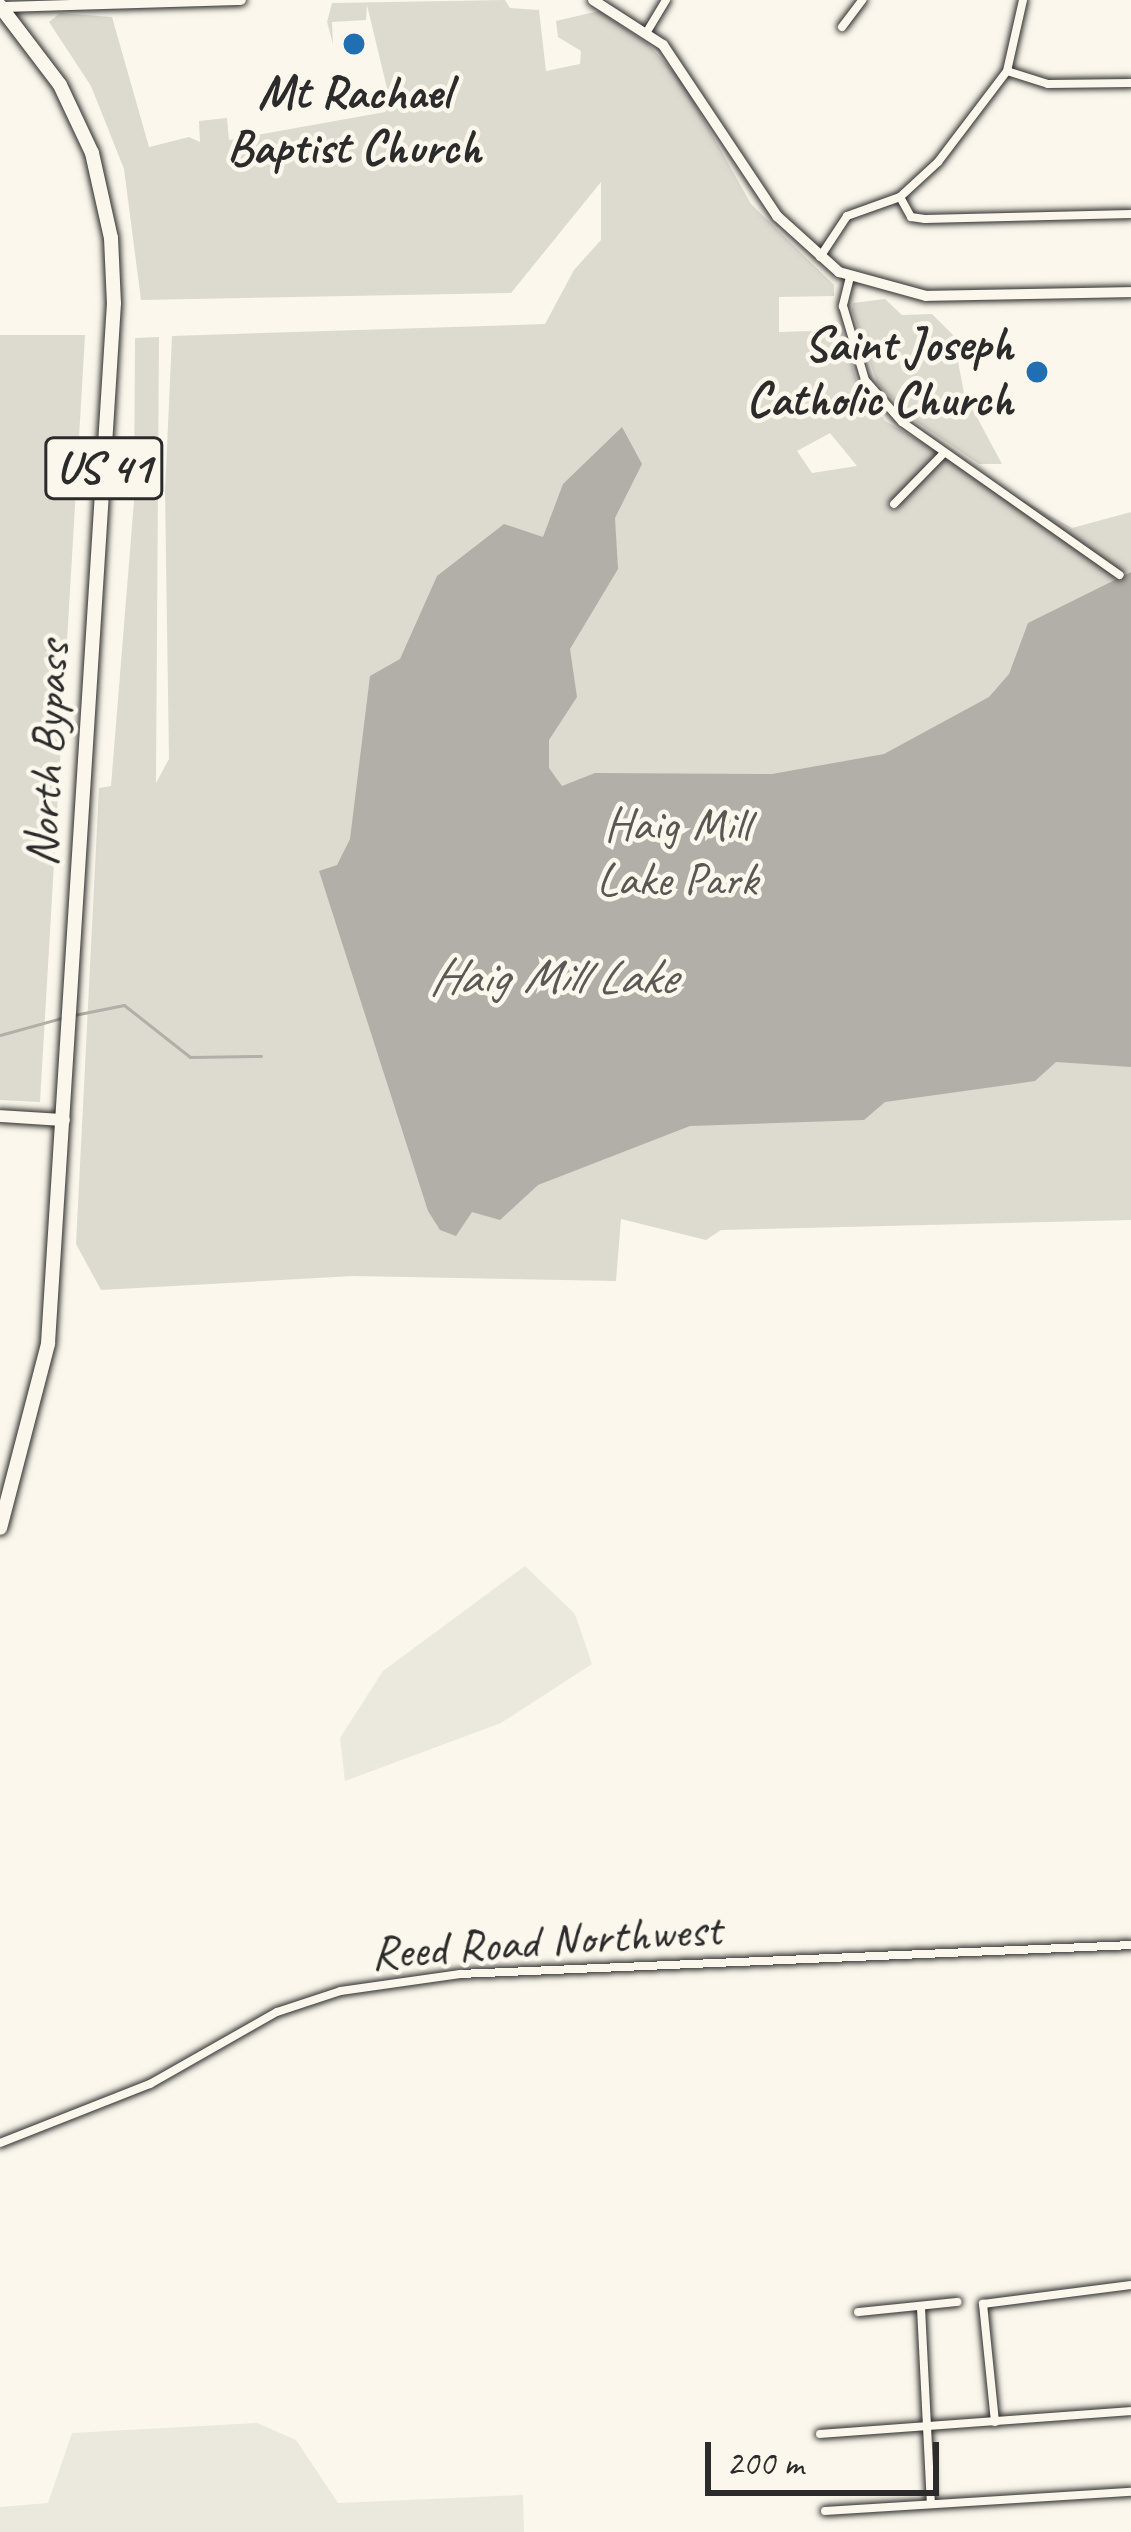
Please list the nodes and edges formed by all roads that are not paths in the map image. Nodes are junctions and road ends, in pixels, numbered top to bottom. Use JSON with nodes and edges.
{"nodes":[{"id":1,"x":241,"y":0,"type":"edge"},
{"id":2,"x":592,"y":0,"type":"edge"},
{"id":3,"x":666,"y":0,"type":"edge"},
{"id":4,"x":862,"y":0,"type":"edge"},
{"id":5,"x":1023,"y":0,"type":"edge"},
{"id":6,"x":0,"y":7,"type":"edge"},
{"id":7,"x":842,"y":27,"type":"dead end"},
{"id":8,"x":648,"y":30,"type":"junction"},
{"id":9,"x":1007,"y":71,"type":"junction"},
{"id":10,"x":1131,"y":83,"type":"edge"},
{"id":11,"x":900,"y":197,"type":"junction"},
{"id":12,"x":1131,"y":214,"type":"edge"},
{"id":13,"x":819,"y":258,"type":"junction"},
{"id":14,"x":850,"y":277,"type":"junction"},
{"id":15,"x":1131,"y":292,"type":"edge"},
{"id":16,"x":944,"y":453,"type":"junction"},
{"id":17,"x":894,"y":504,"type":"dead end"},
{"id":18,"x":1120,"y":575,"type":"dead end"},
{"id":19,"x":0,"y":1116,"type":"edge"},
{"id":20,"x":64,"y":1120,"type":"junction"},
{"id":21,"x":0,"y":1528,"type":"edge"},
{"id":22,"x":1131,"y":1945,"type":"edge"},
{"id":23,"x":0,"y":2144,"type":"edge"},
{"id":24,"x":1131,"y":2285,"type":"edge"},
{"id":25,"x":957,"y":2302,"type":"dead end"},
{"id":26,"x":921,"y":2308,"type":"junction"},
{"id":27,"x":859,"y":2312,"type":"dead end"},
{"id":28,"x":1131,"y":2411,"type":"edge"},
{"id":29,"x":995,"y":2422,"type":"junction"},
{"id":30,"x":928,"y":2428,"type":"junction"},
{"id":31,"x":820,"y":2434,"type":"dead end"},
{"id":32,"x":1131,"y":2492,"type":"edge"},
{"id":33,"x":931,"y":2504,"type":"junction"},
{"id":34,"x":825,"y":2511,"type":"dead end"}],
"edges":[{"from":1,"to":6,"type":"street"},
{"from":2,"to":8,"type":"street"},
{"from":3,"to":8,"type":"street"},
{"from":4,"to":7,"type":"street"},
{"from":5,"to":9,"type":"street"},
{"from":6,"to":20,"type":"highway","name":"North Bypass","number":"US 41"},
{"from":8,"to":13,"type":"street"},
{"from":9,"to":10,"type":"street"},
{"from":9,"to":11,"type":"street"},
{"from":11,"to":12,"type":"street"},
{"from":11,"to":13,"type":"street"},
{"from":13,"to":14,"type":"street"},
{"from":14,"to":15,"type":"street"},
{"from":14,"to":16,"type":"street"},
{"from":16,"to":17,"type":"street"},
{"from":16,"to":18,"type":"street"},
{"from":19,"to":20,"type":"main road"},
{"from":20,"to":21,"type":"highway","name":"North Bypass","number":"US 41"},
{"from":22,"to":23,"type":"street","name":"Reed Road Northwest"},
{"from":24,"to":29,"type":"street"},
{"from":25,"to":26,"type":"street"},
{"from":26,"to":27,"type":"street"},
{"from":26,"to":30,"type":"street"},
{"from":28,"to":29,"type":"street"},
{"from":29,"to":30,"type":"street"},
{"from":30,"to":31,"type":"street"},
{"from":30,"to":33,"type":"street"},
{"from":32,"to":33,"type":"street"},
{"from":33,"to":34,"type":"street"}]}
